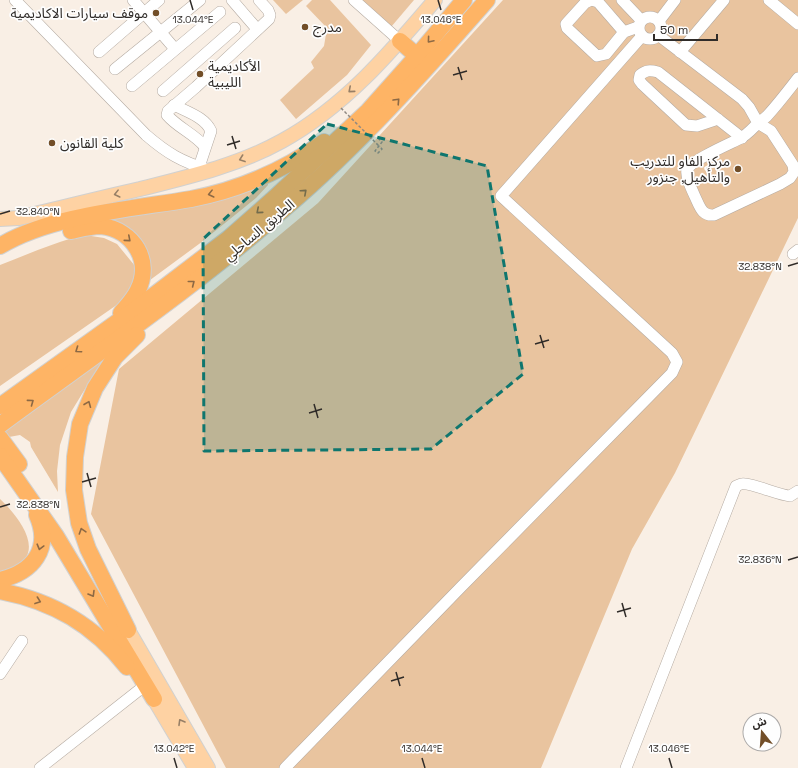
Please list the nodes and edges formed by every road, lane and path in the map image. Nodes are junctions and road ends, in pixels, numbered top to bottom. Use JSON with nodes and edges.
{"nodes":[{"id":1,"x":15,"y":0,"type":"edge"},
{"id":2,"x":134,"y":0,"type":"edge"},
{"id":3,"x":159,"y":0,"type":"edge"},
{"id":4,"x":200,"y":0,"type":"edge"},
{"id":5,"x":232,"y":0,"type":"edge"},
{"id":6,"x":259,"y":0,"type":"edge"},
{"id":7,"x":354,"y":0,"type":"edge"},
{"id":8,"x":435,"y":0,"type":"edge"},
{"id":9,"x":464,"y":0,"type":"edge"},
{"id":10,"x":487,"y":0,"type":"edge"},
{"id":11,"x":592,"y":0,"type":"edge"},
{"id":12,"x":622,"y":0,"type":"edge"},
{"id":13,"x":675,"y":0,"type":"edge"},
{"id":14,"x":724,"y":0,"type":"edge"},
{"id":15,"x":769,"y":0,"type":"edge"},
{"id":16,"x":220,"y":12,"type":"dead end"},
{"id":17,"x":145,"y":14,"type":"junction"},
{"id":18,"x":658,"y":21,"type":"junction"},
{"id":19,"x":798,"y":24,"type":"edge"},
{"id":20,"x":234,"y":28,"type":"dead end"},
{"id":21,"x":640,"y":28,"type":"junction"},
{"id":22,"x":257,"y":29,"type":"junction"},
{"id":23,"x":161,"y":32,"type":"junction"},
{"id":24,"x":624,"y":32,"type":"junction"},
{"id":25,"x":658,"y":35,"type":"junction"},
{"id":26,"x":400,"y":41,"type":"junction"},
{"id":27,"x":175,"y":50,"type":"junction"},
{"id":28,"x":99,"y":52,"type":"dead end"},
{"id":29,"x":680,"y":52,"type":"junction"},
{"id":30,"x":417,"y":56,"type":"junction"},
{"id":31,"x":115,"y":69,"type":"dead end"},
{"id":32,"x":798,"y":78,"type":"edge"},
{"id":33,"x":132,"y":86,"type":"dead end"},
{"id":34,"x":163,"y":91,"type":"dead end"},
{"id":35,"x":174,"y":105,"type":"junction"},
{"id":36,"x":341,"y":108,"type":"dead end"},
{"id":37,"x":368,"y":111,"type":"junction"},
{"id":38,"x":718,"y":119,"type":"junction"},
{"id":39,"x":758,"y":123,"type":"junction"},
{"id":40,"x":742,"y":138,"type":"junction"},
{"id":41,"x":382,"y":142,"type":"dead end"},
{"id":42,"x":205,"y":148,"type":"junction"},
{"id":43,"x":204,"y":169,"type":"junction"},
{"id":44,"x":0,"y":219,"type":"edge"},
{"id":45,"x":0,"y":246,"type":"edge"},
{"id":46,"x":0,"y":257,"type":"edge"},
{"id":47,"x":168,"y":303,"type":"junction"},
{"id":48,"x":100,"y":334,"type":"junction"},
{"id":49,"x":0,"y":406,"type":"edge"},
{"id":50,"x":0,"y":425,"type":"edge"},
{"id":51,"x":2,"y":450,"type":"edge"},
{"id":52,"x":798,"y":491,"type":"edge"},
{"id":53,"x":30,"y":497,"type":"junction"},
{"id":54,"x":0,"y":580,"type":"edge"},
{"id":55,"x":0,"y":591,"type":"edge"},
{"id":56,"x":128,"y":630,"type":"junction"},
{"id":57,"x":22,"y":641,"type":"dead end"},
{"id":58,"x":0,"y":674,"type":"edge"},
{"id":59,"x":143,"y":687,"type":"junction"},
{"id":60,"x":154,"y":699,"type":"junction"},
{"id":61,"x":40,"y":768,"type":"edge"},
{"id":62,"x":196,"y":768,"type":"edge"},
{"id":63,"x":208,"y":768,"type":"edge"},
{"id":64,"x":285,"y":768,"type":"edge"},
{"id":65,"x":626,"y":768,"type":"edge"}],
"edges":[{"from":1,"to":43,"type":"street"},
{"from":2,"to":17,"type":"street"},
{"from":3,"to":17,"type":"street"},
{"from":4,"to":23,"type":"street"},
{"from":5,"to":22,"type":"street"},
{"from":6,"to":22,"type":"street"},
{"from":7,"to":26,"type":"street"},
{"from":8,"to":26,"type":"main road"},
{"from":9,"to":30,"type":"highway","name":"الطريق الساحلي","one_way":true},
{"from":47,"to":10,"type":"highway","name":"الطريق الساحلي","one_way":true},
{"from":11,"to":24,"type":"street"},
{"from":11,"to":24,"type":"street"},
{"from":12,"to":21,"type":"street"},
{"from":13,"to":18,"type":"street"},
{"from":14,"to":29,"type":"street"},
{"from":15,"to":19,"type":"street"},
{"from":16,"to":27,"type":"street"},
{"from":17,"to":23,"type":"street"},
{"from":17,"to":28,"type":"street"},
{"from":18,"to":21,"type":"street"},
{"from":18,"to":25,"type":"street"},
{"from":20,"to":34,"type":"street"},
{"from":21,"to":24,"type":"street"},
{"from":21,"to":25,"type":"street"},
{"from":21,"to":64,"type":"street"},
{"from":22,"to":35,"type":"street"},
{"from":23,"to":27,"type":"street"},
{"from":23,"to":31,"type":"street"},
{"from":25,"to":29,"type":"street"},
{"from":26,"to":30,"type":"highway"},
{"from":26,"to":43,"type":"main road","one_way":true},
{"from":27,"to":33,"type":"street"},
{"from":29,"to":39,"type":"street"},
{"from":30,"to":37,"type":"highway","name":"الطريق الساحلي"},
{"from":32,"to":39,"type":"street"},
{"from":35,"to":42,"type":"street"},
{"from":35,"to":42,"type":"street"},
{"from":36,"to":41,"type":"path","bridge":true},
{"from":37,"to":45,"type":"highway","one_way":true},
{"from":37,"to":48,"type":"highway","name":"الطريق الساحلي","one_way":true},
{"from":38,"to":38,"type":"street"},
{"from":38,"to":40,"type":"street"},
{"from":39,"to":40,"type":"street"},
{"from":39,"to":40,"type":"street"},
{"from":42,"to":43,"type":"street"},
{"from":43,"to":44,"type":"main road","one_way":true},
{"from":46,"to":48,"type":"highway","one_way":true},
{"from":50,"to":47,"type":"highway","name":"الطريق الساحلي","one_way":true},
{"from":56,"to":47,"type":"highway","one_way":true},
{"from":48,"to":49,"type":"highway","name":"الطريق الساحلي","one_way":true},
{"from":51,"to":53,"type":"highway"},
{"from":51,"to":56,"type":"highway"},
{"from":52,"to":65,"type":"street"},
{"from":53,"to":54,"type":"highway","one_way":true},
{"from":53,"to":60,"type":"highway","one_way":true},
{"from":55,"to":59,"type":"highway","one_way":true},
{"from":63,"to":56,"type":"main road","one_way":true},
{"from":57,"to":58,"type":"street"},
{"from":59,"to":60,"type":"highway"},
{"from":59,"to":61,"type":"street"},
{"from":60,"to":62,"type":"main road"}]}
